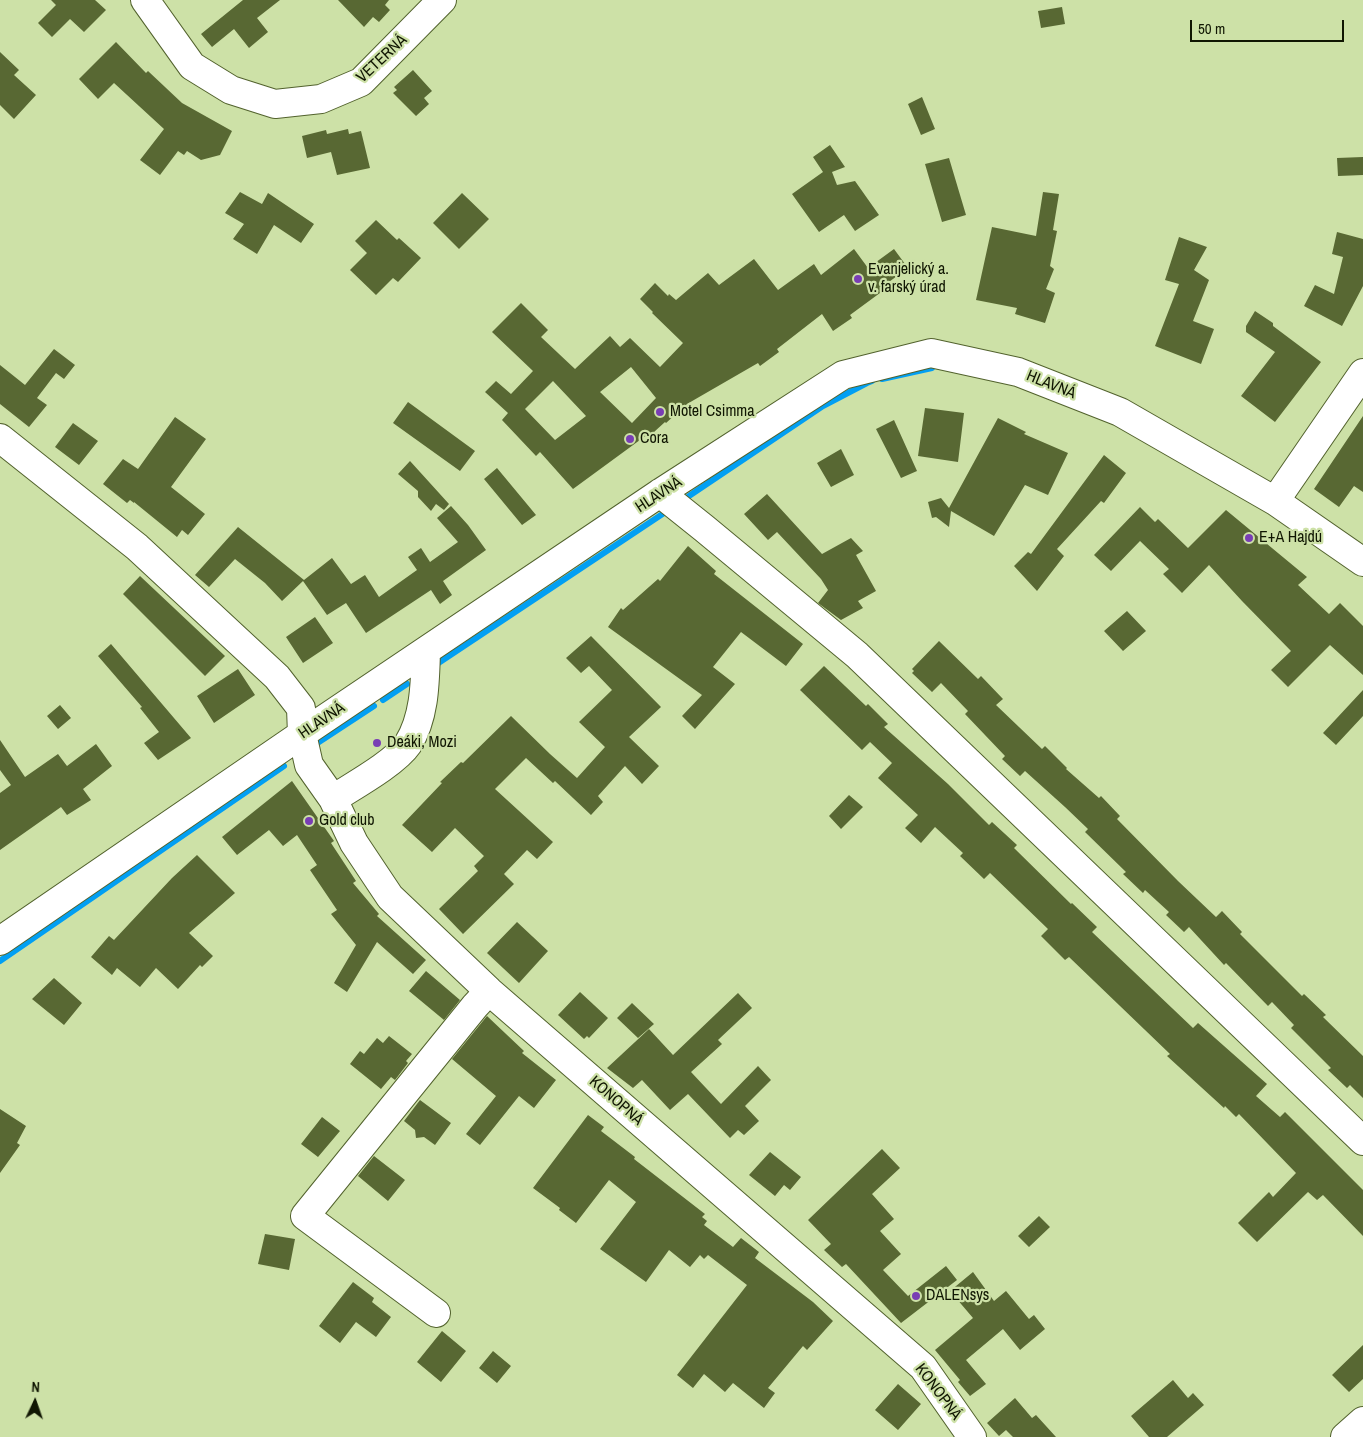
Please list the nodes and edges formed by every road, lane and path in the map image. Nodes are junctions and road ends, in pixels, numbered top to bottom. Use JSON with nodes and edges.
{"nodes":[{"id":1,"x":145,"y":0,"type":"edge"},
{"id":2,"x":442,"y":0,"type":"edge"},
{"id":3,"x":1363,"y":373,"type":"edge"},
{"id":4,"x":0,"y":438,"type":"edge"},
{"id":5,"x":660,"y":494,"type":"junction"},
{"id":6,"x":1275,"y":501,"type":"junction"},
{"id":7,"x":1363,"y":562,"type":"edge"},
{"id":8,"x":426,"y":651,"type":"junction"},
{"id":9,"x":302,"y":734,"type":"junction"},
{"id":10,"x":333,"y":799,"type":"junction"},
{"id":11,"x":0,"y":941,"type":"edge"},
{"id":12,"x":489,"y":991,"type":"junction"},
{"id":13,"x":1363,"y":1140,"type":"edge"},
{"id":14,"x":436,"y":1313,"type":"dead end"},
{"id":15,"x":1363,"y":1421,"type":"edge"},
{"id":16,"x":972,"y":1437,"type":"edge"},
{"id":17,"x":1346,"y":1437,"type":"edge"}],
"edges":[{"from":1,"to":2,"type":"street","name":"VETERNÁ"},
{"from":3,"to":6,"type":"street"},
{"from":4,"to":9,"type":"street","name":"KONOPNÁ"},
{"from":5,"to":6,"type":"street","name":"HLAVNÁ"},
{"from":5,"to":8,"type":"street","name":"HLAVNÁ"},
{"from":5,"to":13,"type":"street"},
{"from":6,"to":7,"type":"street","name":"HLAVNÁ"},
{"from":8,"to":9,"type":"street","name":"HLAVNÁ"},
{"from":8,"to":10,"type":"street"},
{"from":9,"to":10,"type":"street","name":"KONOPNÁ"},
{"from":9,"to":11,"type":"street","name":"HLAVNÁ"},
{"from":10,"to":12,"type":"street","name":"KONOPNÁ"},
{"from":12,"to":14,"type":"street"},
{"from":12,"to":16,"type":"street","name":"KONOPNÁ"},
{"from":15,"to":17,"type":"street"}]}
